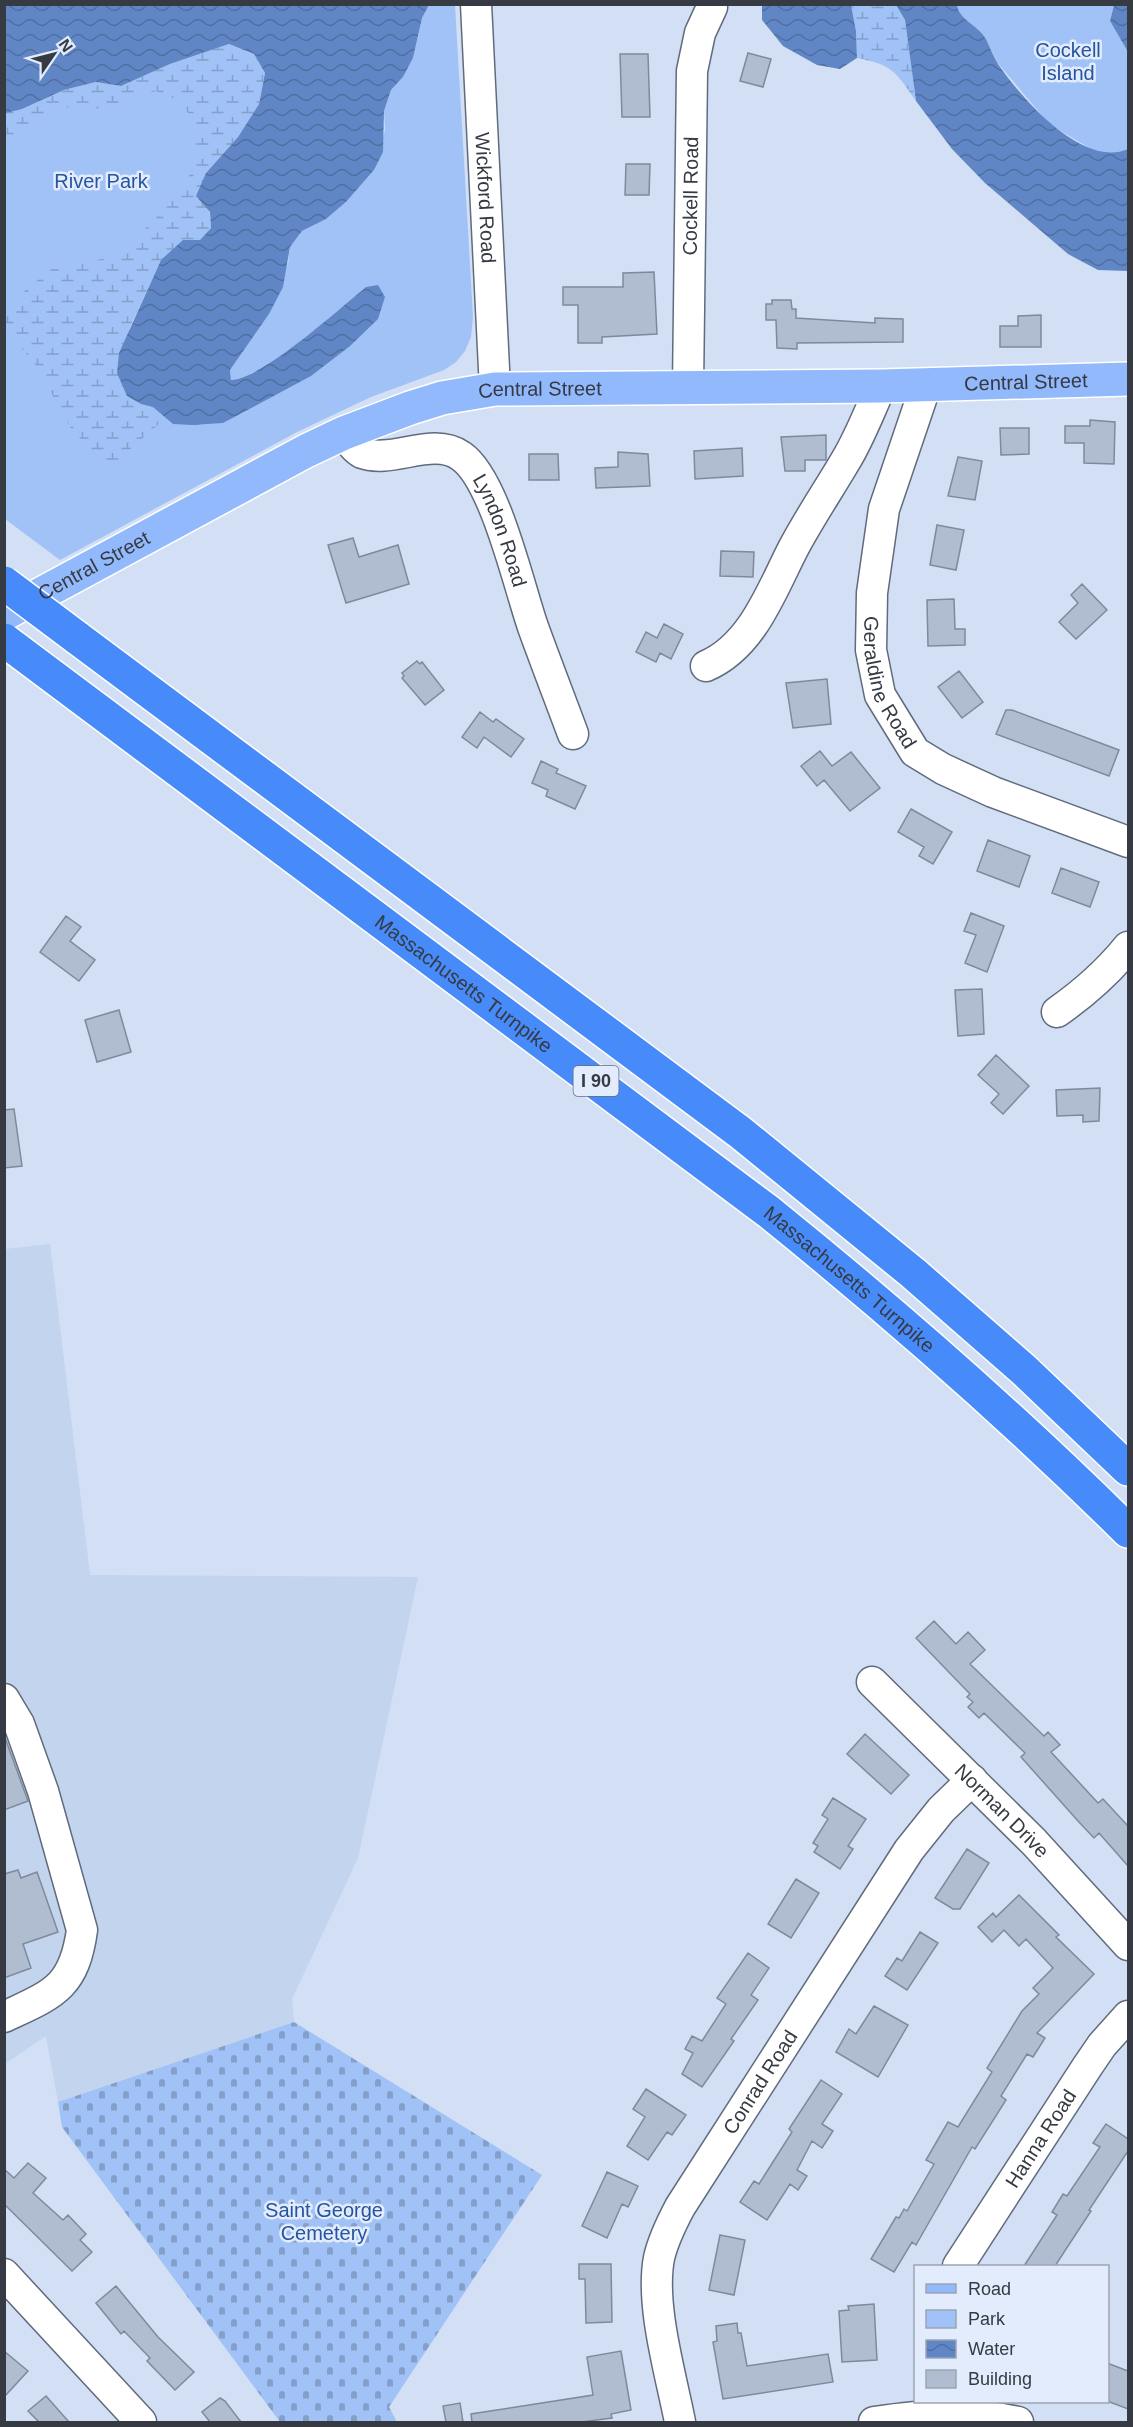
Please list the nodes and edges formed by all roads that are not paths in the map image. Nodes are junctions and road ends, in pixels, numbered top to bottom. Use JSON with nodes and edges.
{"nodes":[{"id":1,"x":712,"y":7,"type":"dead end"},
{"id":2,"x":476,"y":11,"type":"edge"},
{"id":3,"x":1128,"y":379,"type":"edge"},
{"id":4,"x":926,"y":385,"type":"junction"},
{"id":5,"x":881,"y":386,"type":"junction"},
{"id":6,"x":688,"y":388,"type":"junction"},
{"id":7,"x":495,"y":389,"type":"junction"},
{"id":8,"x":344,"y":433,"type":"junction"},
{"id":9,"x":4,"y":583,"type":"edge"},
{"id":10,"x":4,"y":614,"type":"edge"},
{"id":11,"x":4,"y":640,"type":"edge"},
{"id":12,"x":706,"y":666,"type":"dead end"},
{"id":13,"x":573,"y":734,"type":"dead end"},
{"id":14,"x":1128,"y":842,"type":"edge"},
{"id":15,"x":1128,"y":947,"type":"edge"},
{"id":16,"x":1057,"y":1012,"type":"dead end"},
{"id":17,"x":1128,"y":1469,"type":"edge"},
{"id":18,"x":1128,"y":1531,"type":"edge"},
{"id":19,"x":872,"y":1682,"type":"dead end"},
{"id":20,"x":4,"y":1699,"type":"edge"},
{"id":21,"x":972,"y":1780,"type":"junction"},
{"id":22,"x":1128,"y":1945,"type":"edge"},
{"id":23,"x":1128,"y":2016,"type":"edge"},
{"id":24,"x":4,"y":2017,"type":"edge"},
{"id":25,"x":959,"y":2265,"type":"edge"},
{"id":26,"x":4,"y":2274,"type":"edge"},
{"id":27,"x":929,"y":2408,"type":"edge"},
{"id":28,"x":141,"y":2422,"type":"edge"},
{"id":29,"x":680,"y":2422,"type":"edge"},
{"id":30,"x":874,"y":2422,"type":"edge"},
{"id":31,"x":1018,"y":2422,"type":"edge"}],
"edges":[{"from":1,"to":6,"type":"street","name":"Cockell Road"},
{"from":2,"to":7,"type":"street","name":"Wickford Road"},
{"from":3,"to":4,"type":"main road","name":"Central Street"},
{"from":4,"to":5,"type":"main road","name":"Central Street"},
{"from":4,"to":14,"type":"street","name":"Geraldine Road"},
{"from":5,"to":6,"type":"main road","name":"Central Street"},
{"from":5,"to":12,"type":"street"},
{"from":6,"to":7,"type":"main road","name":"Central Street"},
{"from":7,"to":8,"type":"main road","name":"Central Street"},
{"from":8,"to":10,"type":"main road","name":"Central Street"},
{"from":8,"to":13,"type":"street","name":"Lyndon Road"},
{"from":9,"to":17,"type":"highway","number":"I 90","bridge":true},
{"from":11,"to":18,"type":"highway","name":"Massachusetts Turnpike","number":"I 90"},
{"from":15,"to":16,"type":"street"},
{"from":19,"to":21,"type":"street","name":"Norman Drive"},
{"from":20,"to":24,"type":"street"},
{"from":21,"to":22,"type":"street","name":"Norman Drive"},
{"from":21,"to":29,"type":"street","name":"Conrad Road"},
{"from":23,"to":25,"type":"street","name":"Hanna Road"},
{"from":26,"to":28,"type":"street"},
{"from":27,"to":30,"type":"street"},
{"from":27,"to":31,"type":"street"}]}
